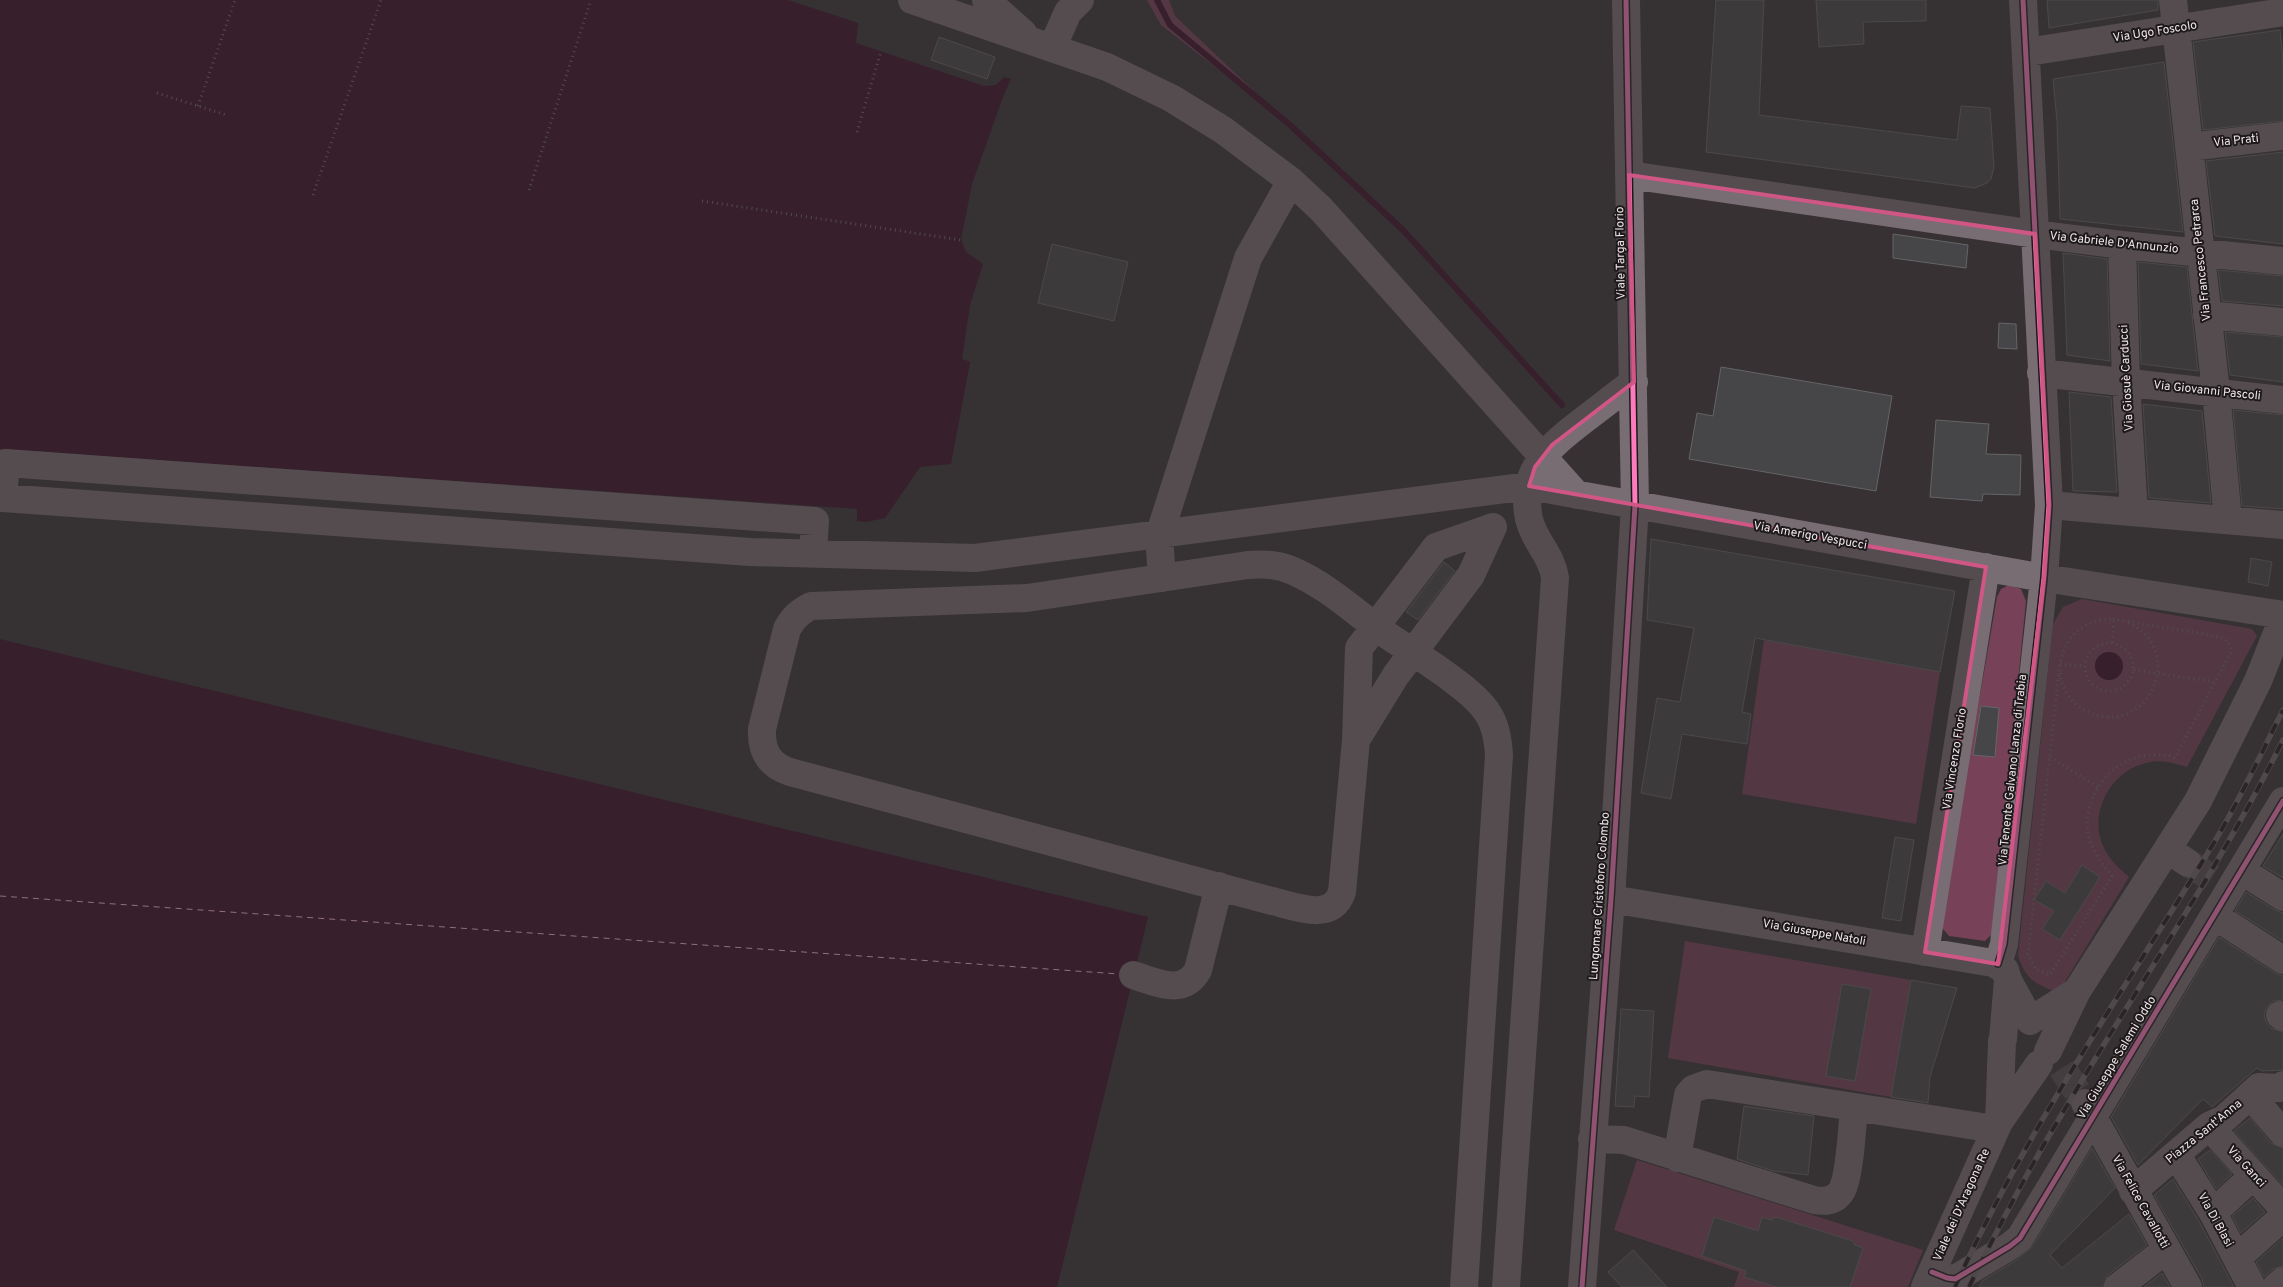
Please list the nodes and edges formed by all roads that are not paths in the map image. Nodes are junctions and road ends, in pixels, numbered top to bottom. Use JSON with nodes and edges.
{"nodes":[{"id":1,"x":912,"y":0,"type":"edge"},
{"id":2,"x":986,"y":0,"type":"edge"},
{"id":3,"x":1080,"y":0,"type":"edge"},
{"id":4,"x":1626,"y":0,"type":"edge"},
{"id":5,"x":2023,"y":0,"type":"edge"},
{"id":6,"x":2173,"y":0,"type":"edge"},
{"id":7,"x":2283,"y":12,"type":"edge"},
{"id":8,"x":2177,"y":29,"type":"junction"},
{"id":9,"x":1043,"y":45,"type":"junction"},
{"id":10,"x":2027,"y":52,"type":"junction"},
{"id":11,"x":2283,"y":136,"type":"edge"},
{"id":12,"x":2189,"y":147,"type":"junction"},
{"id":13,"x":1629,"y":175,"type":"junction"},
{"id":14,"x":1290,"y":182,"type":"junction"},
{"id":15,"x":2035,"y":234,"type":"junction"},
{"id":16,"x":2122,"y":245,"type":"junction"},
{"id":17,"x":2199,"y":252,"type":"junction"},
{"id":18,"x":2283,"y":261,"type":"edge"},
{"id":19,"x":2207,"y":315,"type":"junction"},
{"id":20,"x":2283,"y":322,"type":"edge"},
{"id":21,"x":2041,"y":372,"type":"junction"},
{"id":22,"x":1634,"y":382,"type":"junction"},
{"id":23,"x":2126,"y":382,"type":"junction"},
{"id":24,"x":2216,"y":392,"type":"junction"},
{"id":25,"x":2283,"y":400,"type":"edge"},
{"id":26,"x":1543,"y":455,"type":"junction"},
{"id":27,"x":1529,"y":486,"type":"junction"},
{"id":28,"x":416,"y":492,"type":"junction"},
{"id":29,"x":1578,"y":495,"type":"junction"},
{"id":30,"x":1635,"y":505,"type":"junction"},
{"id":31,"x":2048,"y":505,"type":"junction"},
{"id":32,"x":2134,"y":512,"type":"junction"},
{"id":33,"x":2228,"y":520,"type":"junction"},
{"id":34,"x":2283,"y":525,"type":"edge"},
{"id":35,"x":1493,"y":527,"type":"junction"},
{"id":36,"x":414,"y":528,"type":"junction"},
{"id":37,"x":1159,"y":536,"type":"junction"},
{"id":38,"x":813,"y":553,"type":"junction"},
{"id":39,"x":1986,"y":567,"type":"junction"},
{"id":40,"x":1162,"y":578,"type":"junction"},
{"id":41,"x":2044,"y":578,"type":"junction"},
{"id":42,"x":2283,"y":617,"type":"edge"},
{"id":43,"x":1376,"y":626,"type":"junction"},
{"id":44,"x":1413,"y":653,"type":"junction"},
{"id":45,"x":1356,"y":740,"type":"junction"},
{"id":46,"x":2283,"y":801,"type":"edge"},
{"id":47,"x":2230,"y":881,"type":"junction"},
{"id":48,"x":1219,"y":886,"type":"junction"},
{"id":49,"x":2283,"y":897,"type":"edge"},
{"id":50,"x":1610,"y":899,"type":"junction"},
{"id":51,"x":2215,"y":916,"type":"junction"},
{"id":52,"x":1925,"y":952,"type":"junction"},
{"id":53,"x":2283,"y":960,"type":"edge"},
{"id":54,"x":2003,"y":972,"type":"junction"},
{"id":55,"x":1133,"y":976,"type":"dead end"},
{"id":56,"x":2077,"y":991,"type":"junction"},
{"id":57,"x":2030,"y":1021,"type":"junction"},
{"id":58,"x":2002,"y":1040,"type":"junction"},
{"id":59,"x":2048,"y":1060,"type":"junction"},
{"id":60,"x":2281,"y":1087,"type":"edge"},
{"id":61,"x":2250,"y":1095,"type":"junction"},
{"id":62,"x":2088,"y":1107,"type":"junction"},
{"id":63,"x":1854,"y":1108,"type":"junction"},
{"id":64,"x":1997,"y":1126,"type":"junction"},
{"id":65,"x":2209,"y":1126,"type":"junction"},
{"id":66,"x":2283,"y":1133,"type":"edge"},
{"id":67,"x":1592,"y":1139,"type":"junction"},
{"id":68,"x":2176,"y":1154,"type":"junction"},
{"id":69,"x":1677,"y":1158,"type":"junction"},
{"id":70,"x":2253,"y":1176,"type":"junction"},
{"id":71,"x":2133,"y":1191,"type":"junction"},
{"id":72,"x":2283,"y":1208,"type":"edge"},
{"id":73,"x":2213,"y":1213,"type":"junction"},
{"id":74,"x":2283,"y":1218,"type":"edge"},
{"id":75,"x":2167,"y":1249,"type":"junction"},
{"id":76,"x":2237,"y":1258,"type":"junction"},
{"id":77,"x":1928,"y":1279,"type":"edge"},
{"id":78,"x":2283,"y":1281,"type":"edge"},
{"id":79,"x":1464,"y":1287,"type":"edge"},
{"id":80,"x":1506,"y":1287,"type":"edge"},
{"id":81,"x":1582,"y":1287,"type":"edge"},
{"id":82,"x":2118,"y":1287,"type":"edge"},
{"id":83,"x":2188,"y":1287,"type":"edge"},
{"id":84,"x":2252,"y":1287,"type":"edge"},
{"id":85,"x":2276,"y":1287,"type":"edge"}],
"edges":[{"from":1,"to":9,"type":"street"},
{"from":2,"to":9,"type":"street"},
{"from":3,"to":9,"type":"street"},
{"from":4,"to":13,"type":"street","name":"Viale Targa Florio"},
{"from":5,"to":10,"type":"street","name":"Via Tenente Galvano Lanza di Trabia"},
{"from":6,"to":8,"type":"street","name":"Via Francesco Petrarca"},
{"from":7,"to":8,"type":"street","name":"Via Ugo Foscolo"},
{"from":8,"to":10,"type":"street","name":"Via Ugo Foscolo"},
{"from":8,"to":12,"type":"street","name":"Via Francesco Petrarca"},
{"from":9,"to":14,"type":"street"},
{"from":10,"to":15,"type":"street","name":"Via Tenente Galvano Lanza di Trabia"},
{"from":11,"to":12,"type":"street","name":"Via Prati"},
{"from":12,"to":17,"type":"street","name":"Via Francesco Petrarca"},
{"from":13,"to":15,"type":"street","name":"Via Gabriele D'Annunzio"},
{"from":13,"to":22,"type":"street","name":"Viale Targa Florio"},
{"from":14,"to":26,"type":"street"},
{"from":14,"to":37,"type":"street"},
{"from":15,"to":16,"type":"street","name":"Via Gabriele D'Annunzio"},
{"from":15,"to":21,"type":"street","name":"Via Tenente Galvano Lanza di Trabia"},
{"from":16,"to":17,"type":"street","name":"Via Gabriele D'Annunzio"},
{"from":16,"to":23,"type":"street","name":"Via Giosuè Carducci"},
{"from":17,"to":18,"type":"street","name":"Via Gabriele D'Annunzio"},
{"from":17,"to":19,"type":"street","name":"Via Francesco Petrarca"},
{"from":19,"to":20,"type":"street"},
{"from":19,"to":24,"type":"street","name":"Via Francesco Petrarca"},
{"from":21,"to":23,"type":"street","name":"Via Giovanni Pascoli"},
{"from":21,"to":31,"type":"street","name":"Via Tenente Galvano Lanza di Trabia"},
{"from":22,"to":26,"type":"street"},
{"from":22,"to":30,"type":"street","name":"Viale Targa Florio"},
{"from":23,"to":24,"type":"street","name":"Via Giovanni Pascoli"},
{"from":23,"to":32,"type":"street","name":"Via Giosuè Carducci"},
{"from":24,"to":25,"type":"street","name":"Via Giovanni Pascoli"},
{"from":24,"to":33,"type":"street","name":"Via Francesco Petrarca"},
{"from":26,"to":27,"type":"street"},
{"from":26,"to":29,"type":"street"},
{"from":27,"to":29,"type":"street","name":"Via Amerigo Vespucci"},
{"from":27,"to":35,"type":"street"},
{"from":27,"to":37,"type":"street","name":"Via Amerigo Vespucci"},
{"from":27,"to":80,"type":"street"},
{"from":28,"to":36,"type":"street"},
{"from":28,"to":36,"type":"street","name":"Via Amerigo Vespucci"},
{"from":28,"to":38,"type":"street"},
{"from":29,"to":30,"type":"street","name":"Via Amerigo Vespucci"},
{"from":30,"to":39,"type":"street","name":"Via Amerigo Vespucci"},
{"from":30,"to":50,"type":"street","name":"Lungomare Cristoforo Colombo"},
{"from":31,"to":32,"type":"street"},
{"from":31,"to":41,"type":"street","name":"Via Tenente Galvano Lanza di Trabia"},
{"from":32,"to":33,"type":"street"},
{"from":33,"to":34,"type":"street"},
{"from":35,"to":43,"type":"street"},
{"from":35,"to":44,"type":"street"},
{"from":36,"to":38,"type":"street","name":"Via Amerigo Vespucci"},
{"from":37,"to":38,"type":"street","name":"Via Amerigo Vespucci"},
{"from":37,"to":40,"type":"street"},
{"from":39,"to":41,"type":"street","name":"Via Amerigo Vespucci"},
{"from":39,"to":52,"type":"street","name":"Via Vincenzo Florio"},
{"from":40,"to":43,"type":"street"},
{"from":40,"to":48,"type":"street"},
{"from":41,"to":42,"type":"street","name":"Via Amerigo Vespucci"},
{"from":41,"to":54,"type":"street","name":"Via Tenente Galvano Lanza di Trabia"},
{"from":42,"to":56,"type":"street"},
{"from":43,"to":44,"type":"street"},
{"from":43,"to":45,"type":"street"},
{"from":44,"to":45,"type":"street"},
{"from":44,"to":79,"type":"street"},
{"from":45,"to":48,"type":"street"},
{"from":46,"to":47,"type":"street","name":"Via Giuseppe Salemi Oddo"},
{"from":47,"to":49,"type":"street"},
{"from":47,"to":51,"type":"street","name":"Via Giuseppe Salemi Oddo"},
{"from":48,"to":55,"type":"street"},
{"from":50,"to":52,"type":"street","name":"Via Giuseppe Natoli"},
{"from":50,"to":67,"type":"street","name":"Lungomare Cristoforo Colombo"},
{"from":51,"to":53,"type":"street"},
{"from":51,"to":62,"type":"street","name":"Via Giuseppe Salemi Oddo"},
{"from":52,"to":54,"type":"street","name":"Via Giuseppe Natoli"},
{"from":54,"to":57,"type":"street"},
{"from":54,"to":58,"type":"street","name":"Via Tenente Galvano Lanza di Trabia"},
{"from":56,"to":57,"type":"street"},
{"from":56,"to":59,"type":"street"},
{"from":57,"to":58,"type":"street"},
{"from":57,"to":59,"type":"street"},
{"from":58,"to":59,"type":"street"},
{"from":58,"to":64,"type":"street","name":"Via Tenente Galvano Lanza di Trabia"},
{"from":59,"to":64,"type":"street"},
{"from":60,"to":61,"type":"street","name":"Piazza Sant'Anna"},
{"from":61,"to":65,"type":"street","name":"Piazza Sant'Anna"},
{"from":61,"to":66,"type":"street"},
{"from":62,"to":71,"type":"street","name":"Via Felice Cavallotti"},
{"from":62,"to":77,"type":"street","name":"Via Giuseppe Salemi Oddo"},
{"from":63,"to":64,"type":"street"},
{"from":63,"to":69,"type":"street"},
{"from":63,"to":69,"type":"street"},
{"from":64,"to":77,"type":"street","name":"Viale dei D'Aragona Re"},
{"from":65,"to":68,"type":"street","name":"Piazza Sant'Anna"},
{"from":65,"to":70,"type":"street","name":"Via Ganci"},
{"from":67,"to":69,"type":"street"},
{"from":67,"to":81,"type":"street","name":"Lungomare Cristoforo Colombo"},
{"from":68,"to":71,"type":"street","name":"Piazza Sant'Anna"},
{"from":68,"to":73,"type":"street","name":"Via Di Blasi"},
{"from":70,"to":72,"type":"street","name":"Via Ganci"},
{"from":70,"to":73,"type":"street"},
{"from":71,"to":75,"type":"street","name":"Via Felice Cavallotti"},
{"from":73,"to":76,"type":"street","name":"Via Di Blasi"},
{"from":74,"to":76,"type":"street"},
{"from":75,"to":82,"type":"street"},
{"from":75,"to":83,"type":"street","name":"Via Felice Cavallotti"},
{"from":76,"to":84,"type":"street","name":"Via Di Blasi"},
{"from":78,"to":85,"type":"street"}]}
